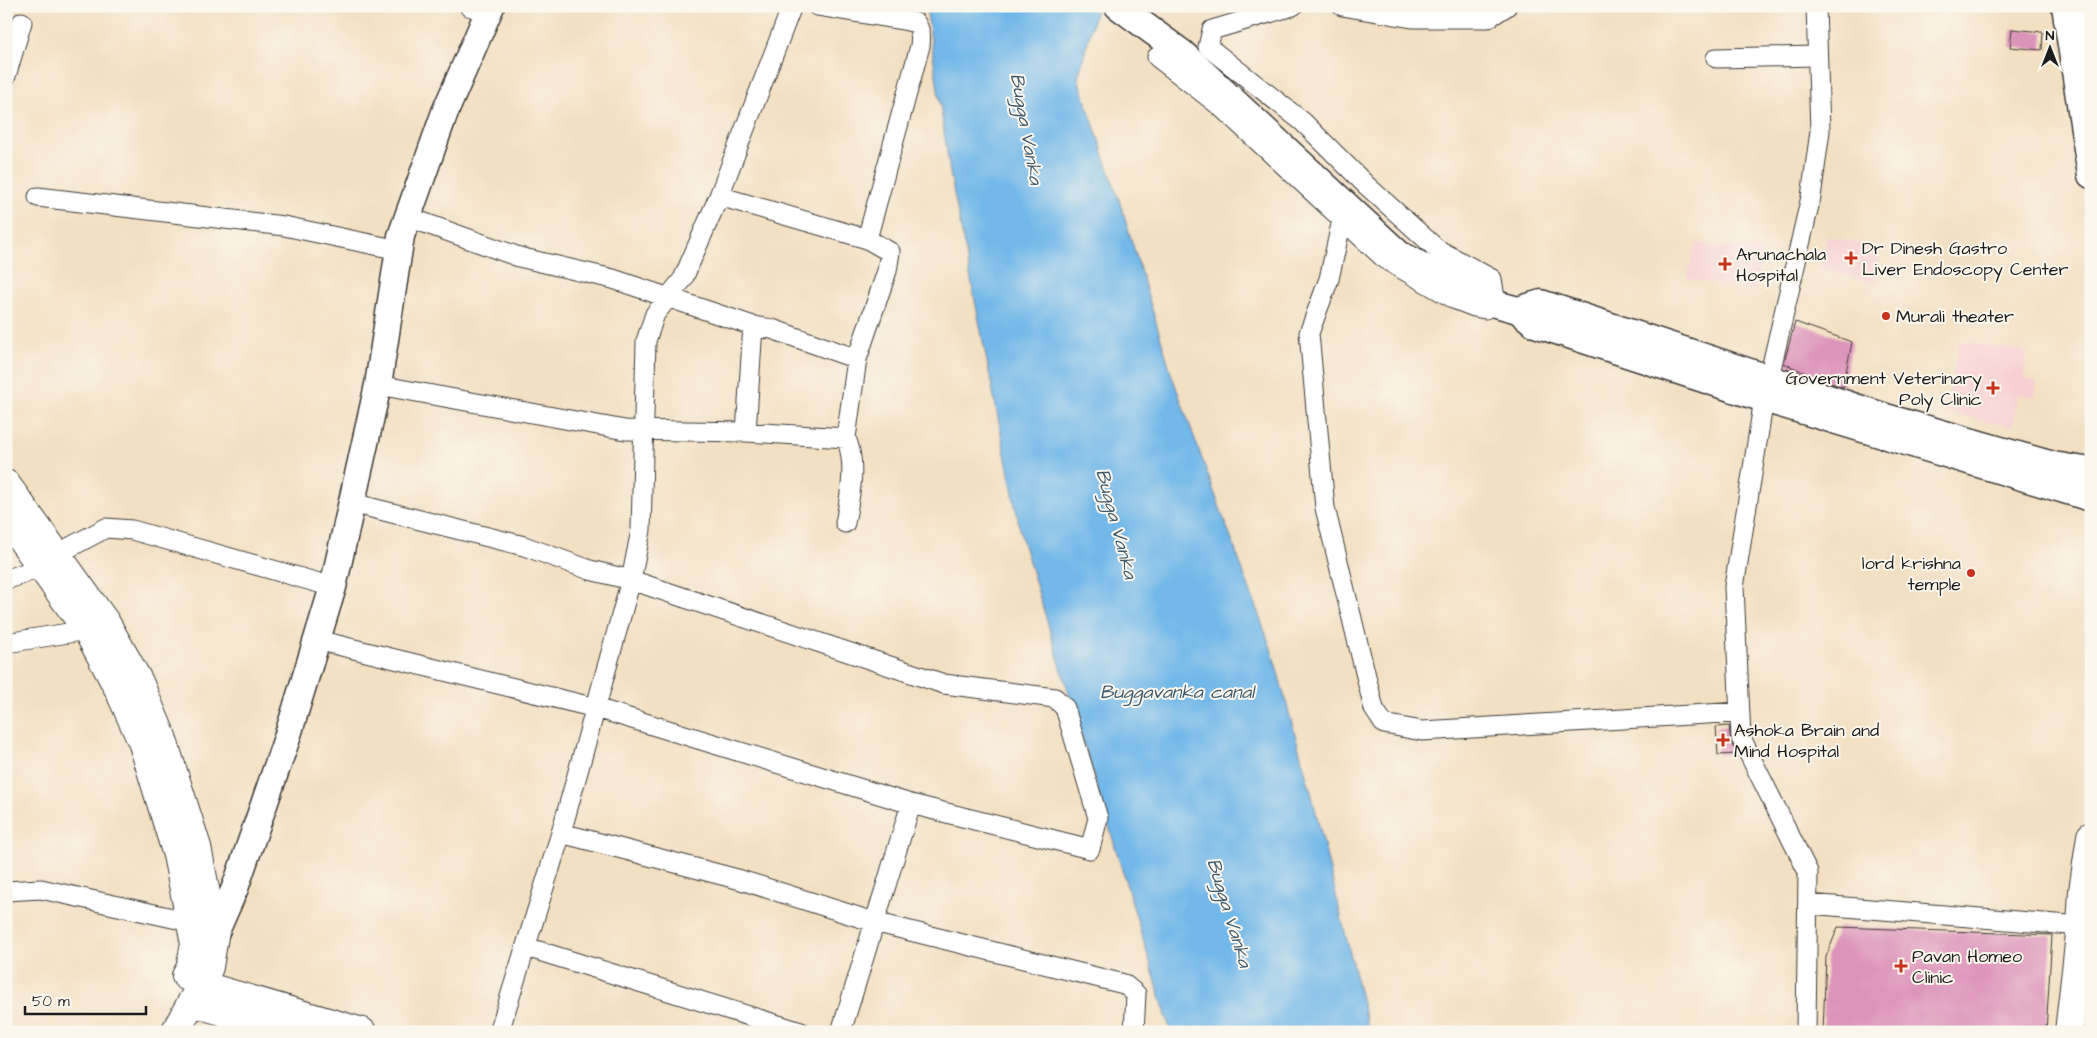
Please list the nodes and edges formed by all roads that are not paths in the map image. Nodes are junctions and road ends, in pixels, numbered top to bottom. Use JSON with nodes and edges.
{"nodes":[{"id":1,"x":792,"y":6,"type":"edge"},
{"id":2,"x":817,"y":6,"type":"edge"},
{"id":3,"x":1118,"y":6,"type":"edge"},
{"id":4,"x":1293,"y":6,"type":"edge"},
{"id":5,"x":1342,"y":6,"type":"edge"},
{"id":6,"x":1507,"y":6,"type":"edge"},
{"id":7,"x":1816,"y":6,"type":"edge"},
{"id":8,"x":2065,"y":6,"type":"edge"},
{"id":9,"x":2084,"y":6,"type":"edge"},
{"id":10,"x":483,"y":9,"type":"edge"},
{"id":11,"x":1411,"y":12,"type":"edge"},
{"id":12,"x":1237,"y":15,"type":"edge"},
{"id":13,"x":22,"y":22,"type":"dead end"},
{"id":14,"x":1170,"y":55,"type":"junction"},
{"id":15,"x":1817,"y":56,"type":"junction"},
{"id":16,"x":1716,"y":58,"type":"dead end"},
{"id":17,"x":2091,"y":59,"type":"edge"},
{"id":18,"x":6,"y":76,"type":"edge"},
{"id":19,"x":2091,"y":175,"type":"edge"},
{"id":20,"x":719,"y":196,"type":"junction"},
{"id":21,"x":38,"y":197,"type":"dead end"},
{"id":22,"x":408,"y":217,"type":"junction"},
{"id":23,"x":1342,"y":220,"type":"junction"},
{"id":24,"x":867,"y":239,"type":"junction"},
{"id":25,"x":399,"y":250,"type":"junction"},
{"id":26,"x":667,"y":298,"type":"junction"},
{"id":27,"x":1507,"y":307,"type":"junction"},
{"id":28,"x":753,"y":326,"type":"junction"},
{"id":29,"x":858,"y":359,"type":"junction"},
{"id":30,"x":378,"y":385,"type":"junction"},
{"id":31,"x":1766,"y":389,"type":"junction"},
{"id":32,"x":645,"y":430,"type":"junction"},
{"id":33,"x":746,"y":432,"type":"junction"},
{"id":34,"x":846,"y":438,"type":"junction"},
{"id":35,"x":2091,"y":472,"type":"edge"},
{"id":36,"x":6,"y":484,"type":"edge"},
{"id":37,"x":2091,"y":498,"type":"edge"},
{"id":38,"x":352,"y":503,"type":"junction"},
{"id":39,"x":6,"y":518,"type":"edge"},
{"id":40,"x":845,"y":523,"type":"dead end"},
{"id":41,"x":49,"y":561,"type":"junction"},
{"id":42,"x":6,"y":580,"type":"edge"},
{"id":43,"x":631,"y":580,"type":"junction"},
{"id":44,"x":333,"y":586,"type":"junction"},
{"id":45,"x":86,"y":630,"type":"junction"},
{"id":46,"x":317,"y":640,"type":"junction"},
{"id":47,"x":6,"y":643,"type":"edge"},
{"id":48,"x":596,"y":708,"type":"junction"},
{"id":49,"x":1740,"y":712,"type":"junction"},
{"id":50,"x":911,"y":804,"type":"junction"},
{"id":51,"x":561,"y":833,"type":"junction"},
{"id":52,"x":2091,"y":836,"type":"edge"},
{"id":53,"x":6,"y":891,"type":"edge"},
{"id":54,"x":1808,"y":904,"type":"junction"},
{"id":55,"x":191,"y":922,"type":"junction"},
{"id":56,"x":874,"y":922,"type":"junction"},
{"id":57,"x":2081,"y":926,"type":"junction"},
{"id":58,"x":214,"y":936,"type":"junction"},
{"id":59,"x":526,"y":946,"type":"junction"},
{"id":60,"x":2082,"y":993,"type":"edge"},
{"id":61,"x":197,"y":994,"type":"junction"},
{"id":62,"x":160,"y":1032,"type":"edge"},
{"id":63,"x":175,"y":1032,"type":"edge"},
{"id":64,"x":290,"y":1032,"type":"edge"},
{"id":65,"x":362,"y":1032,"type":"edge"},
{"id":66,"x":499,"y":1032,"type":"edge"},
{"id":67,"x":801,"y":1032,"type":"edge"},
{"id":68,"x":841,"y":1032,"type":"edge"},
{"id":69,"x":1134,"y":1032,"type":"edge"},
{"id":70,"x":1806,"y":1032,"type":"edge"},
{"id":71,"x":2069,"y":1032,"type":"edge"}],
"edges":[{"from":1,"to":20,"type":"street"},
{"from":2,"to":24,"type":"street"},
{"from":3,"to":14,"type":"main road"},
{"from":4,"to":12,"type":"street"},
{"from":5,"to":11,"type":"street"},
{"from":6,"to":11,"type":"street"},
{"from":7,"to":15,"type":"street"},
{"from":8,"to":19,"type":"main road"},
{"from":9,"to":17,"type":"main road"},
{"from":10,"to":22,"type":"main road"},
{"from":12,"to":27,"type":"street"},
{"from":13,"to":18,"type":"street"},
{"from":14,"to":23,"type":"street"},
{"from":14,"to":27,"type":"main road"},
{"from":15,"to":16,"type":"street"},
{"from":15,"to":31,"type":"street"},
{"from":20,"to":24,"type":"street"},
{"from":20,"to":26,"type":"street"},
{"from":21,"to":25,"type":"street"},
{"from":22,"to":25,"type":"main road"},
{"from":22,"to":26,"type":"street"},
{"from":23,"to":27,"type":"street"},
{"from":23,"to":49,"type":"street"},
{"from":24,"to":29,"type":"street"},
{"from":25,"to":30,"type":"main road"},
{"from":26,"to":28,"type":"street"},
{"from":26,"to":32,"type":"street"},
{"from":27,"to":31,"type":"main road"},
{"from":28,"to":29,"type":"street"},
{"from":28,"to":33,"type":"street"},
{"from":29,"to":34,"type":"street"},
{"from":30,"to":32,"type":"street"},
{"from":30,"to":38,"type":"main road"},
{"from":31,"to":35,"type":"main road"},
{"from":31,"to":37,"type":"main road"},
{"from":31,"to":49,"type":"street"},
{"from":32,"to":33,"type":"street"},
{"from":32,"to":43,"type":"street"},
{"from":33,"to":34,"type":"street"},
{"from":34,"to":40,"type":"street"},
{"from":36,"to":41,"type":"main road"},
{"from":38,"to":43,"type":"street"},
{"from":38,"to":44,"type":"main road"},
{"from":39,"to":41,"type":"main road"},
{"from":41,"to":42,"type":"street"},
{"from":41,"to":44,"type":"street"},
{"from":41,"to":45,"type":"main road"},
{"from":41,"to":58,"type":"main road"},
{"from":43,"to":48,"type":"street"},
{"from":43,"to":50,"type":"street"},
{"from":44,"to":46,"type":"main road"},
{"from":45,"to":47,"type":"street"},
{"from":45,"to":55,"type":"main road"},
{"from":46,"to":48,"type":"street"},
{"from":46,"to":58,"type":"main road"},
{"from":48,"to":50,"type":"street"},
{"from":48,"to":51,"type":"street"},
{"from":49,"to":54,"type":"street"},
{"from":50,"to":56,"type":"street"},
{"from":51,"to":56,"type":"street"},
{"from":51,"to":59,"type":"street"},
{"from":52,"to":57,"type":"main road"},
{"from":53,"to":55,"type":"street"},
{"from":54,"to":57,"type":"street"},
{"from":54,"to":70,"type":"street"},
{"from":55,"to":62,"type":"main road"},
{"from":56,"to":68,"type":"street"},
{"from":56,"to":69,"type":"street"},
{"from":57,"to":60,"type":"main road"},
{"from":58,"to":61,"type":"main road"},
{"from":59,"to":66,"type":"street"},
{"from":59,"to":67,"type":"street"},
{"from":60,"to":71,"type":"main road"},
{"from":61,"to":63,"type":"main road"},
{"from":61,"to":64,"type":"main road"},
{"from":61,"to":65,"type":"main road"}]}
